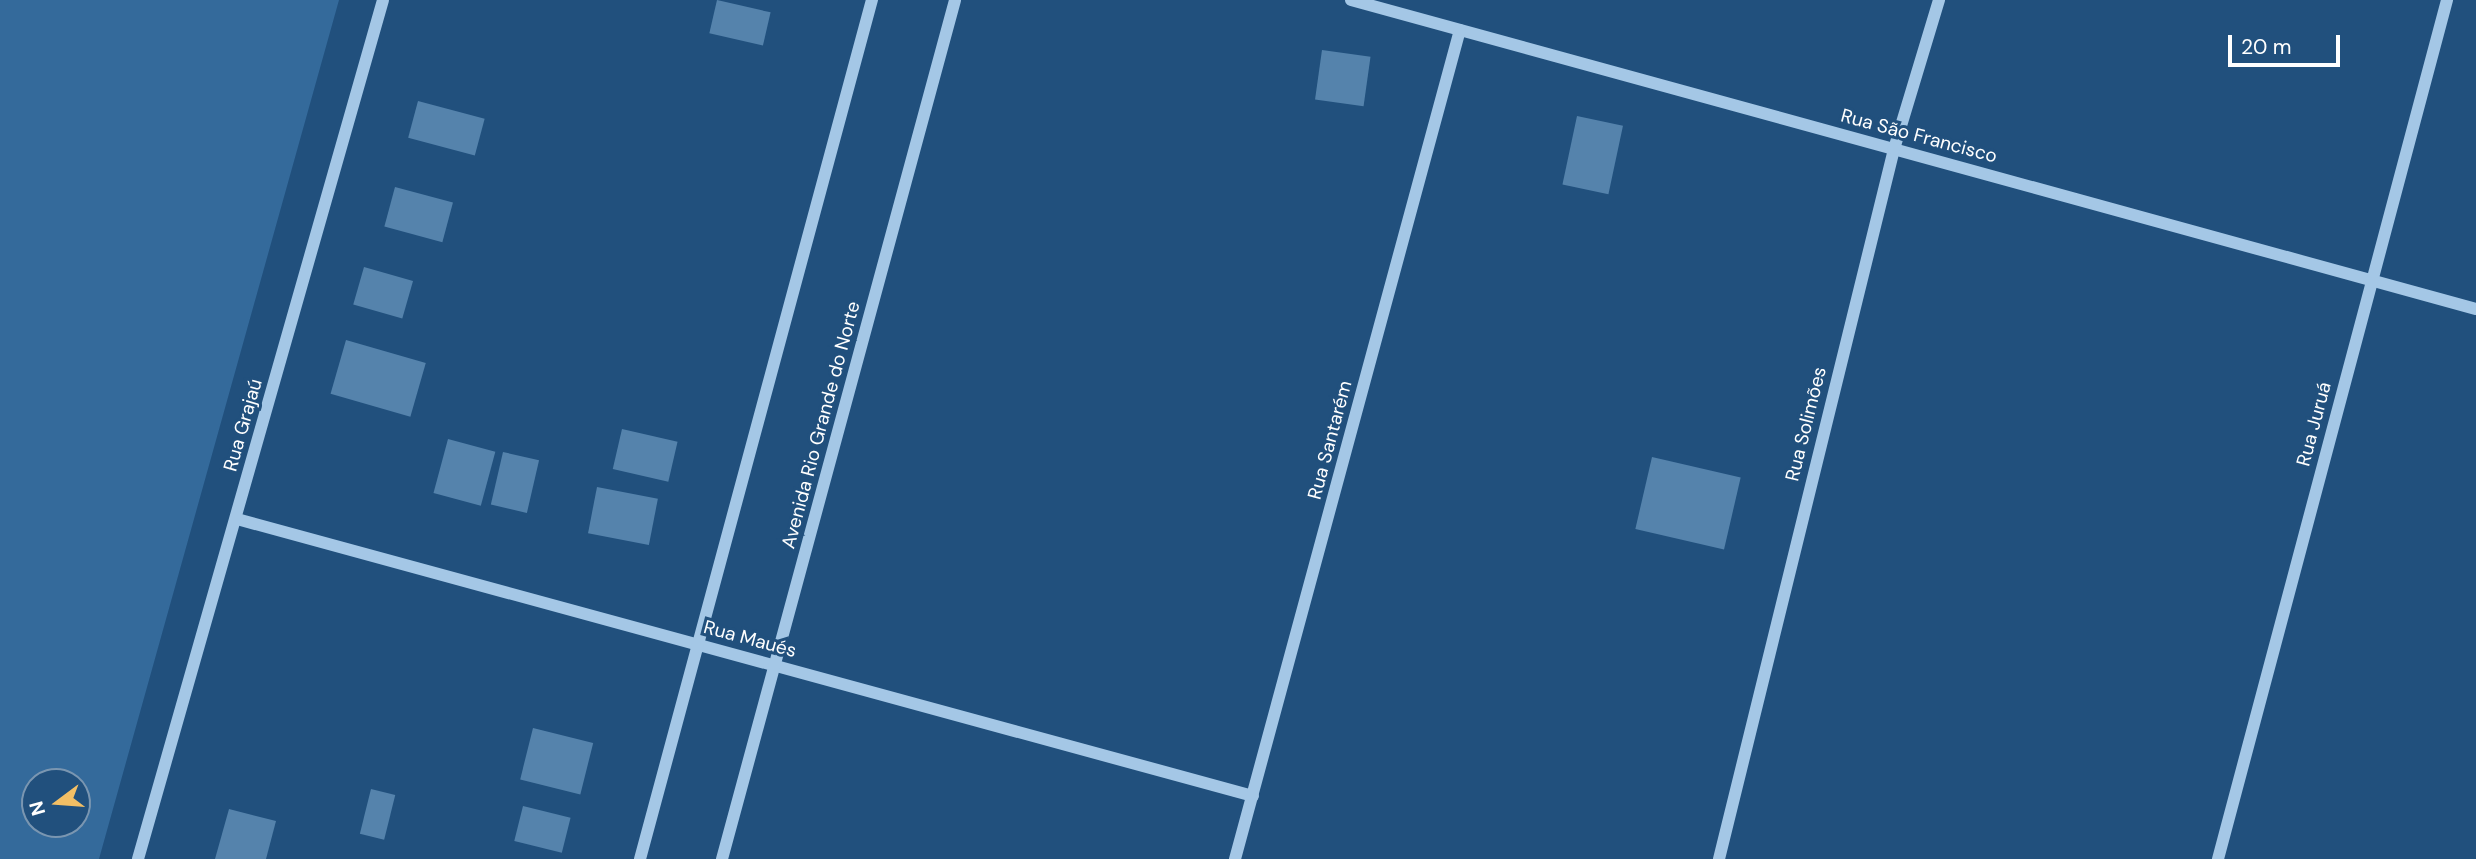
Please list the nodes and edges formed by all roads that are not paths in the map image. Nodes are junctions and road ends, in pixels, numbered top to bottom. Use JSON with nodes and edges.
{"nodes":[{"id":1,"x":383,"y":0,"type":"edge"},
{"id":2,"x":872,"y":0,"type":"edge"},
{"id":3,"x":955,"y":0,"type":"edge"},
{"id":4,"x":1351,"y":0,"type":"edge"},
{"id":5,"x":1939,"y":0,"type":"edge"},
{"id":6,"x":2447,"y":0,"type":"edge"},
{"id":7,"x":1460,"y":30,"type":"junction"},
{"id":8,"x":1894,"y":149,"type":"junction"},
{"id":9,"x":2372,"y":280,"type":"junction"},
{"id":10,"x":2476,"y":309,"type":"edge"},
{"id":11,"x":237,"y":519,"type":"junction"},
{"id":12,"x":700,"y":645,"type":"junction"},
{"id":13,"x":776,"y":666,"type":"junction"},
{"id":14,"x":1253,"y":796,"type":"junction"},
{"id":15,"x":138,"y":859,"type":"edge"},
{"id":16,"x":640,"y":859,"type":"edge"},
{"id":17,"x":722,"y":859,"type":"edge"},
{"id":18,"x":1234,"y":859,"type":"edge"},
{"id":19,"x":1719,"y":859,"type":"edge"},
{"id":20,"x":2218,"y":859,"type":"edge"}],
"edges":[{"from":1,"to":11,"type":"street","name":"Rua Grajaú"},
{"from":2,"to":12,"type":"street"},
{"from":3,"to":13,"type":"street","name":"Avenida Rio Grande do Norte"},
{"from":4,"to":7,"type":"street","name":"Rua São Francisco"},
{"from":5,"to":8,"type":"street","name":"Rua Solimões"},
{"from":6,"to":9,"type":"street","name":"Rua Juruá"},
{"from":7,"to":8,"type":"street","name":"Rua São Francisco"},
{"from":7,"to":14,"type":"street","name":"Rua Santarém"},
{"from":8,"to":9,"type":"street","name":"Rua São Francisco"},
{"from":8,"to":19,"type":"street","name":"Rua Solimões"},
{"from":9,"to":10,"type":"street","name":"Rua São Francisco"},
{"from":9,"to":20,"type":"street","name":"Rua Juruá"},
{"from":11,"to":12,"type":"street","name":"Rua Maués"},
{"from":11,"to":15,"type":"street","name":"Rua Grajaú"},
{"from":12,"to":13,"type":"street","name":"Rua Maués"},
{"from":12,"to":16,"type":"street"},
{"from":13,"to":14,"type":"street","name":"Rua Maués"},
{"from":13,"to":17,"type":"street","name":"Avenida Rio Grande do Norte"},
{"from":14,"to":18,"type":"street","name":"Rua Santarém"}]}
